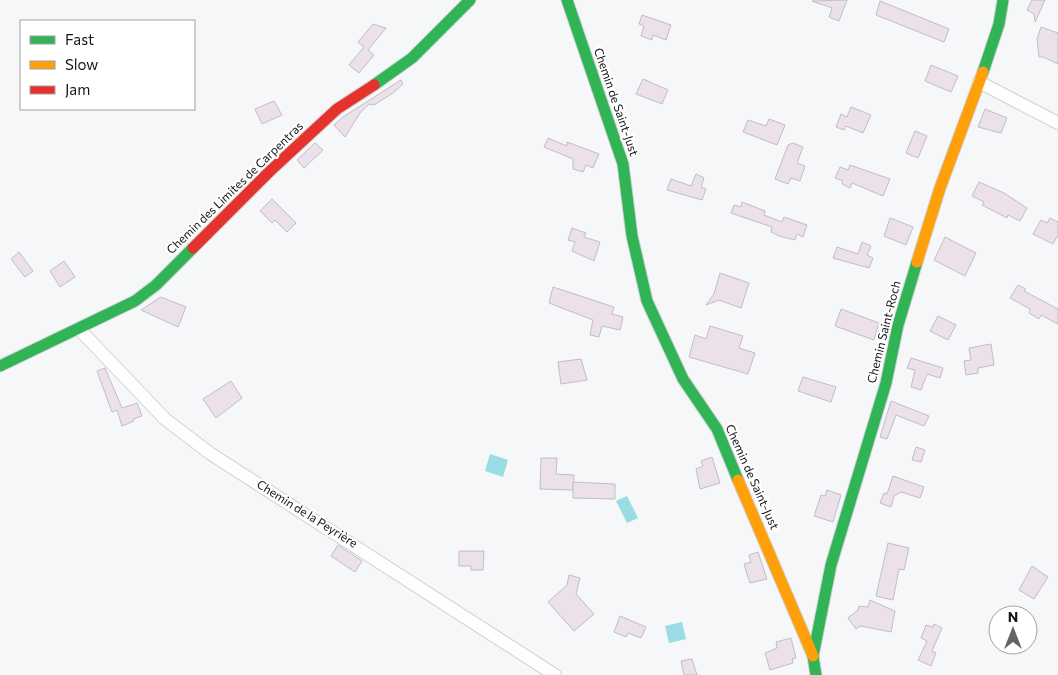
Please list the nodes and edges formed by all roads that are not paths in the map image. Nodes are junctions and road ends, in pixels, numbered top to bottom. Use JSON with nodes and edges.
{"nodes":[{"id":1,"x":470,"y":0,"type":"edge"},
{"id":2,"x":567,"y":0,"type":"edge"},
{"id":3,"x":1003,"y":0,"type":"edge"},
{"id":4,"x":979,"y":82,"type":"junction"},
{"id":5,"x":1058,"y":122,"type":"edge"},
{"id":6,"x":79,"y":329,"type":"junction"},
{"id":7,"x":0,"y":366,"type":"edge"},
{"id":8,"x":812,"y":656,"type":"junction"},
{"id":9,"x":555,"y":675,"type":"edge"},
{"id":10,"x":816,"y":675,"type":"edge"}],
"edges":[{"from":1,"to":6,"type":"street","name":"Chemin des Limites de Carpentras"},
{"from":2,"to":8,"type":"street","name":"Chemin de Saint-Just"},
{"from":3,"to":4,"type":"street","name":"Chemin Saint-Roch"},
{"from":4,"to":5,"type":"street"},
{"from":4,"to":8,"type":"street","name":"Chemin Saint-Roch"},
{"from":6,"to":7,"type":"street","name":"Chemin des Limites de Carpentras"},
{"from":6,"to":9,"type":"street","name":"Chemin de la Peyrière"},
{"from":8,"to":10,"type":"street","name":"Chemin Saint-Roch"}]}
